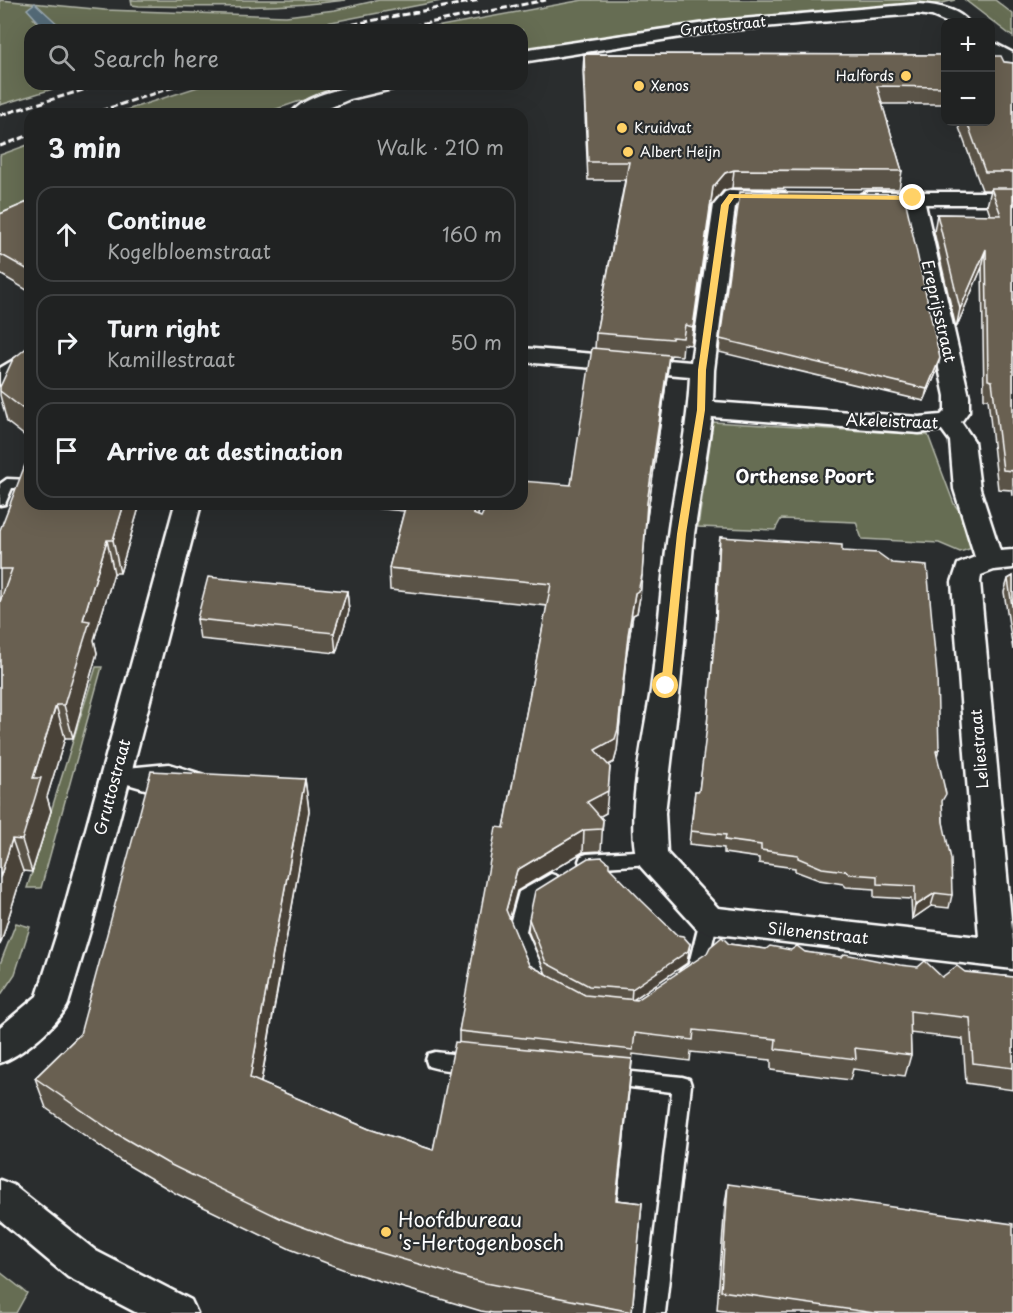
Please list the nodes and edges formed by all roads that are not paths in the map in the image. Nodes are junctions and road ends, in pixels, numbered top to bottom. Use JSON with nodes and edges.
{"nodes":[{"id":1,"x":953,"y":18,"type":"edge"},
{"id":2,"x":995,"y":49,"type":"edge"},
{"id":3,"x":528,"y":55,"type":"edge"},
{"id":4,"x":1013,"y":62,"type":"edge"},
{"id":5,"x":361,"y":90,"type":"edge"},
{"id":6,"x":310,"y":108,"type":"edge"},
{"id":7,"x":797,"y":196,"type":"edge"},
{"id":8,"x":843,"y":197,"type":"edge"},
{"id":9,"x":913,"y":198,"type":"junction"},
{"id":10,"x":1013,"y":198,"type":"edge"},
{"id":11,"x":528,"y":356,"type":"edge"},
{"id":12,"x":24,"y":364,"type":"edge"},
{"id":13,"x":702,"y":370,"type":"junction"},
{"id":14,"x":0,"y":378,"type":"edge"},
{"id":15,"x":701,"y":410,"type":"junction"},
{"id":16,"x":949,"y":422,"type":"junction"},
{"id":17,"x":24,"y":484,"type":"edge"},
{"id":18,"x":0,"y":501,"type":"edge"},
{"id":19,"x":186,"y":510,"type":"edge"},
{"id":20,"x":1002,"y":560,"type":"edge"},
{"id":21,"x":651,"y":857,"type":"junction"},
{"id":22,"x":709,"y":920,"type":"junction"},
{"id":23,"x":1005,"y":954,"type":"edge"},
{"id":24,"x":670,"y":986,"type":"edge"},
{"id":25,"x":556,"y":991,"type":"edge"},
{"id":26,"x":0,"y":1048,"type":"edge"},
{"id":27,"x":435,"y":1060,"type":"dead end"},
{"id":28,"x":482,"y":1065,"type":"edge"},
{"id":29,"x":588,"y":1075,"type":"edge"},
{"id":30,"x":0,"y":1197,"type":"edge"},
{"id":31,"x":177,"y":1313,"type":"edge"},
{"id":32,"x":656,"y":1313,"type":"edge"}],
"edges":[{"from":1,"to":3,"type":"street","name":"Gruttostraat"},
{"from":2,"to":4,"type":"street"},
{"from":5,"to":6,"type":"street"},
{"from":7,"to":13,"type":"street"},
{"from":8,"to":9,"type":"street"},
{"from":9,"to":10,"type":"street"},
{"from":9,"to":16,"type":"street","name":"Ereprijsstraat"},
{"from":11,"to":13,"type":"street"},
{"from":12,"to":14,"type":"street"},
{"from":13,"to":15,"type":"street"},
{"from":15,"to":16,"type":"street","name":"Akeleistraat"},
{"from":15,"to":21,"type":"street"},
{"from":16,"to":20,"type":"street","name":"Akeleistraat"},
{"from":17,"to":18,"type":"lane"},
{"from":19,"to":26,"type":"street","name":"Gruttostraat"},
{"from":20,"to":23,"type":"street","name":"Leliestraat"},
{"from":21,"to":22,"type":"street"},
{"from":21,"to":25,"type":"lane"},
{"from":22,"to":23,"type":"street","name":"Silenenstraat"},
{"from":22,"to":24,"type":"lane"},
{"from":27,"to":28,"type":"lane"},
{"from":29,"to":32,"type":"lane"},
{"from":30,"to":31,"type":"street"}]}
